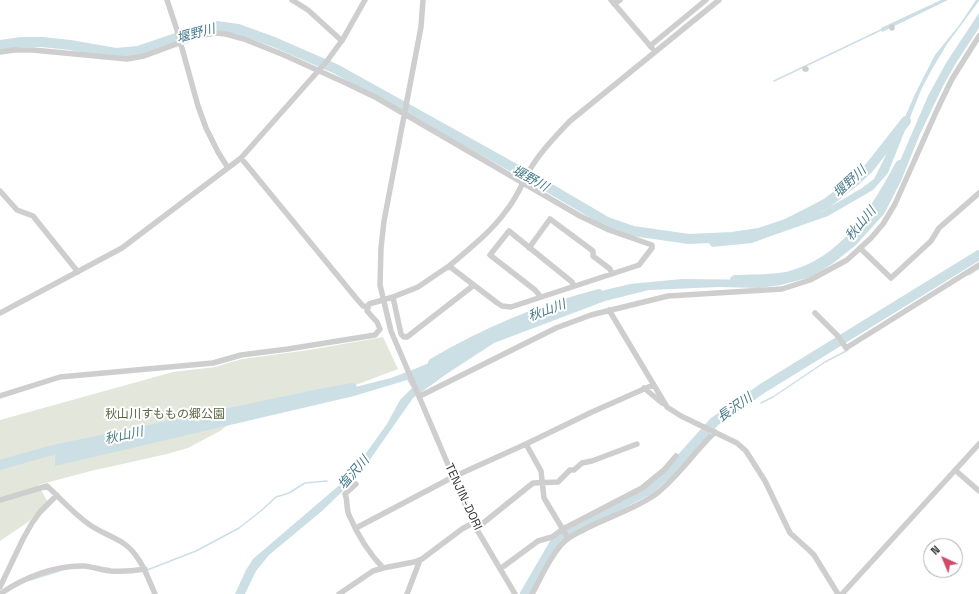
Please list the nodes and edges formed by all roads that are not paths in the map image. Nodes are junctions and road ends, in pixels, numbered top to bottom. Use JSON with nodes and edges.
{"nodes":[{"id":1,"x":167,"y":0,"type":"edge"},
{"id":2,"x":292,"y":0,"type":"edge"},
{"id":3,"x":365,"y":0,"type":"edge"},
{"id":4,"x":423,"y":0,"type":"edge"},
{"id":5,"x":620,"y":0,"type":"edge"},
{"id":6,"x":719,"y":0,"type":"edge"},
{"id":7,"x":703,"y":1,"type":"edge"},
{"id":8,"x":612,"y":2,"type":"edge"},
{"id":9,"x":708,"y":9,"type":"junction"},
{"id":10,"x":979,"y":36,"type":"edge"},
{"id":11,"x":342,"y":41,"type":"junction"},
{"id":12,"x":181,"y":42,"type":"junction"},
{"id":13,"x":650,"y":46,"type":"junction"},
{"id":14,"x":0,"y":52,"type":"edge"},
{"id":15,"x":655,"y":52,"type":"junction"},
{"id":16,"x":319,"y":69,"type":"junction"},
{"id":17,"x":405,"y":114,"type":"junction"},
{"id":18,"x":241,"y":158,"type":"junction"},
{"id":19,"x":228,"y":168,"type":"junction"},
{"id":20,"x":523,"y":182,"type":"junction"},
{"id":21,"x":0,"y":191,"type":"edge"},
{"id":22,"x":979,"y":193,"type":"edge"},
{"id":23,"x":529,"y":248,"type":"junction"},
{"id":24,"x":860,"y":248,"type":"junction"},
{"id":25,"x":979,"y":265,"type":"edge"},
{"id":26,"x":449,"y":266,"type":"junction"},
{"id":27,"x":78,"y":272,"type":"junction"},
{"id":28,"x":612,"y":274,"type":"junction"},
{"id":29,"x":474,"y":285,"type":"junction"},
{"id":30,"x":574,"y":286,"type":"junction"},
{"id":31,"x":393,"y":298,"type":"junction"},
{"id":32,"x":541,"y":298,"type":"junction"},
{"id":33,"x":383,"y":301,"type":"junction"},
{"id":34,"x":368,"y":307,"type":"junction"},
{"id":35,"x":609,"y":310,"type":"junction"},
{"id":36,"x":815,"y":312,"type":"dead end"},
{"id":37,"x":0,"y":313,"type":"edge"},
{"id":38,"x":653,"y":385,"type":"junction"},
{"id":39,"x":644,"y":388,"type":"junction"},
{"id":40,"x":0,"y":396,"type":"edge"},
{"id":41,"x":420,"y":396,"type":"junction"},
{"id":42,"x":667,"y":407,"type":"junction"},
{"id":43,"x":714,"y":431,"type":"junction"},
{"id":44,"x":526,"y":444,"type":"junction"},
{"id":45,"x":637,"y":444,"type":"dead end"},
{"id":46,"x":979,"y":444,"type":"edge"},
{"id":47,"x":676,"y":456,"type":"dead end"},
{"id":48,"x":955,"y":470,"type":"junction"},
{"id":49,"x":453,"y":477,"type":"junction"},
{"id":50,"x":542,"y":482,"type":"junction"},
{"id":51,"x":356,"y":484,"type":"dead end"},
{"id":52,"x":979,"y":490,"type":"edge"},
{"id":53,"x":57,"y":495,"type":"junction"},
{"id":54,"x":0,"y":500,"type":"edge"},
{"id":55,"x":475,"y":526,"type":"junction"},
{"id":56,"x":356,"y":528,"type":"junction"},
{"id":57,"x":563,"y":529,"type":"junction"},
{"id":58,"x":568,"y":538,"type":"junction"},
{"id":59,"x":420,"y":560,"type":"junction"},
{"id":60,"x":383,"y":568,"type":"junction"},
{"id":61,"x":145,"y":569,"type":"junction"},
{"id":62,"x":500,"y":569,"type":"junction"},
{"id":63,"x":0,"y":587,"type":"edge"},
{"id":64,"x":0,"y":594,"type":"edge"},
{"id":65,"x":155,"y":594,"type":"edge"},
{"id":66,"x":339,"y":594,"type":"edge"},
{"id":67,"x":407,"y":594,"type":"edge"},
{"id":68,"x":515,"y":594,"type":"edge"},
{"id":69,"x":532,"y":594,"type":"edge"},
{"id":70,"x":838,"y":594,"type":"edge"},
{"id":71,"x":842,"y":594,"type":"edge"}],
"edges":[{"from":1,"to":12,"type":"street"},
{"from":2,"to":11,"type":"street"},
{"from":3,"to":11,"type":"street"},
{"from":4,"to":17,"type":"street","name":"TENJIN-DORI"},
{"from":5,"to":8,"type":"street"},
{"from":6,"to":9,"type":"street"},
{"from":7,"to":9,"type":"street"},
{"from":7,"to":13,"type":"street"},
{"from":8,"to":13,"type":"street"},
{"from":9,"to":15,"type":"street"},
{"from":10,"to":24,"type":"street"},
{"from":11,"to":16,"type":"street"},
{"from":12,"to":14,"type":"street"},
{"from":12,"to":16,"type":"street"},
{"from":12,"to":19,"type":"street"},
{"from":13,"to":15,"type":"street"},
{"from":15,"to":20,"type":"street"},
{"from":16,"to":17,"type":"street"},
{"from":16,"to":18,"type":"street"},
{"from":17,"to":20,"type":"street"},
{"from":17,"to":33,"type":"street","name":"TENJIN-DORI"},
{"from":18,"to":19,"type":"street"},
{"from":18,"to":34,"type":"street"},
{"from":19,"to":27,"type":"street"},
{"from":20,"to":26,"type":"street"},
{"from":20,"to":28,"type":"street"},
{"from":21,"to":27,"type":"street"},
{"from":22,"to":24,"type":"street"},
{"from":23,"to":28,"type":"street"},
{"from":23,"to":30,"type":"street"},
{"from":23,"to":32,"type":"street"},
{"from":24,"to":35,"type":"street"},
{"from":25,"to":36,"type":"street"},
{"from":26,"to":29,"type":"street"},
{"from":26,"to":31,"type":"street"},
{"from":27,"to":37,"type":"street"},
{"from":28,"to":30,"type":"street"},
{"from":29,"to":31,"type":"street"},
{"from":29,"to":32,"type":"street"},
{"from":30,"to":32,"type":"street"},
{"from":31,"to":33,"type":"street"},
{"from":33,"to":34,"type":"street"},
{"from":33,"to":41,"type":"street","name":"TENJIN-DORI"},
{"from":34,"to":40,"type":"street"},
{"from":35,"to":38,"type":"street"},
{"from":35,"to":41,"type":"street"},
{"from":38,"to":39,"type":"street"},
{"from":38,"to":42,"type":"street"},
{"from":39,"to":42,"type":"street"},
{"from":39,"to":44,"type":"street"},
{"from":41,"to":49,"type":"street","name":"TENJIN-DORI"},
{"from":42,"to":43,"type":"street"},
{"from":43,"to":58,"type":"street"},
{"from":43,"to":70,"type":"street"},
{"from":44,"to":49,"type":"street"},
{"from":44,"to":50,"type":"street"},
{"from":45,"to":50,"type":"street"},
{"from":46,"to":48,"type":"street"},
{"from":47,"to":57,"type":"street"},
{"from":48,"to":52,"type":"street"},
{"from":48,"to":71,"type":"street"},
{"from":49,"to":55,"type":"street","name":"TENJIN-DORI"},
{"from":49,"to":56,"type":"street"},
{"from":50,"to":55,"type":"street"},
{"from":50,"to":57,"type":"street"},
{"from":51,"to":56,"type":"street"},
{"from":53,"to":54,"type":"street"},
{"from":53,"to":61,"type":"street"},
{"from":53,"to":63,"type":"street"},
{"from":55,"to":59,"type":"street"},
{"from":55,"to":62,"type":"street","name":"TENJIN-DORI"},
{"from":56,"to":60,"type":"street"},
{"from":57,"to":58,"type":"street"},
{"from":57,"to":62,"type":"street"},
{"from":58,"to":69,"type":"street"},
{"from":59,"to":60,"type":"street"},
{"from":59,"to":67,"type":"street"},
{"from":60,"to":66,"type":"street"},
{"from":61,"to":64,"type":"street"},
{"from":61,"to":65,"type":"street"},
{"from":62,"to":68,"type":"street","name":"TENJIN-DORI"}]}
